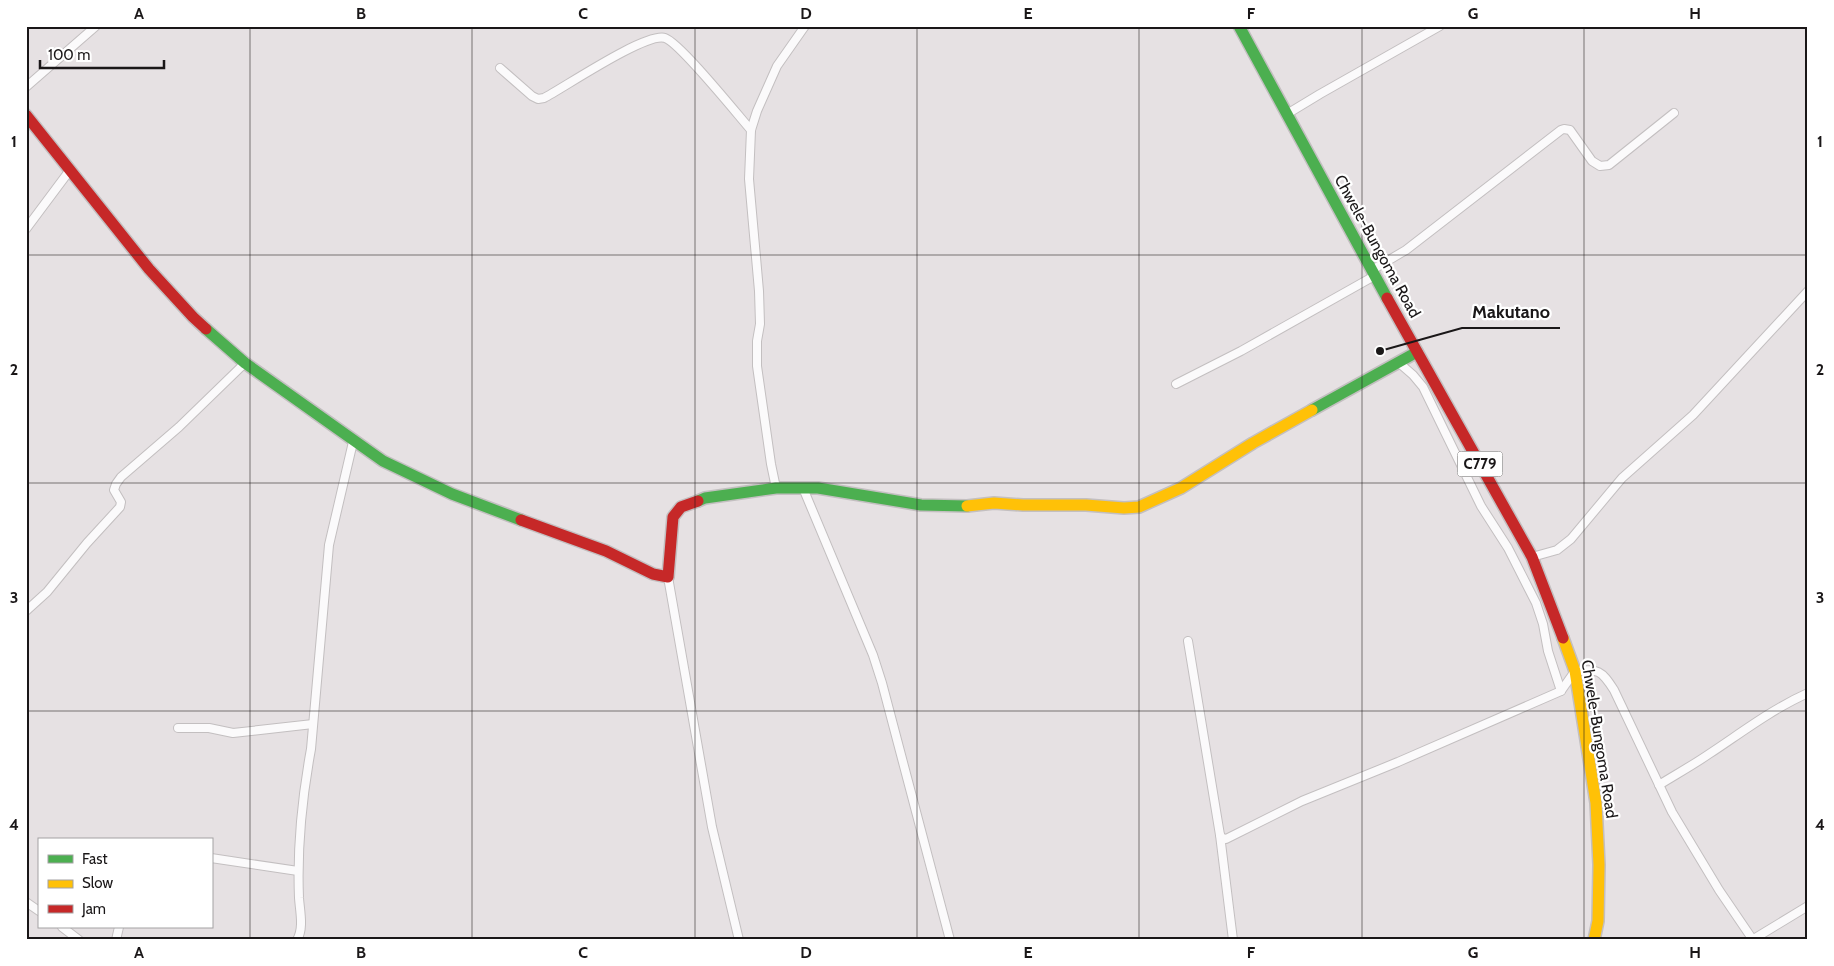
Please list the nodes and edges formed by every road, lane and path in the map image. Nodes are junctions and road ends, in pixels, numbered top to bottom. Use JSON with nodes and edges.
{"nodes":[{"id":1,"x":96,"y":26,"type":"edge"},
{"id":2,"x":805,"y":26,"type":"edge"},
{"id":3,"x":1239,"y":26,"type":"edge"},
{"id":4,"x":1440,"y":26,"type":"edge"},
{"id":5,"x":500,"y":68,"type":"dead end"},
{"id":6,"x":26,"y":87,"type":"edge"},
{"id":7,"x":1674,"y":113,"type":"dead end"},
{"id":8,"x":1288,"y":114,"type":"junction"},
{"id":9,"x":26,"y":115,"type":"edge"},
{"id":10,"x":751,"y":130,"type":"junction"},
{"id":11,"x":70,"y":170,"type":"junction"},
{"id":12,"x":26,"y":229,"type":"edge"},
{"id":13,"x":1374,"y":273,"type":"junction"},
{"id":14,"x":1808,"y":291,"type":"edge"},
{"id":15,"x":1416,"y":352,"type":"junction"},
{"id":16,"x":245,"y":362,"type":"junction"},
{"id":17,"x":1398,"y":362,"type":"junction"},
{"id":18,"x":1176,"y":384,"type":"dead end"},
{"id":19,"x":1463,"y":435,"type":"junction"},
{"id":20,"x":353,"y":442,"type":"junction"},
{"id":21,"x":1449,"y":442,"type":"junction"},
{"id":22,"x":776,"y":488,"type":"junction"},
{"id":23,"x":803,"y":488,"type":"junction"},
{"id":24,"x":1532,"y":557,"type":"junction"},
{"id":25,"x":668,"y":577,"type":"junction"},
{"id":26,"x":26,"y":611,"type":"edge"},
{"id":27,"x":1188,"y":641,"type":"dead end"},
{"id":28,"x":1575,"y":671,"type":"junction"},
{"id":29,"x":1560,"y":691,"type":"junction"},
{"id":30,"x":1808,"y":692,"type":"edge"},
{"id":31,"x":313,"y":724,"type":"junction"},
{"id":32,"x":178,"y":728,"type":"dead end"},
{"id":33,"x":1659,"y":785,"type":"junction"},
{"id":34,"x":1220,"y":835,"type":"junction"},
{"id":35,"x":212,"y":858,"type":"edge"},
{"id":36,"x":298,"y":871,"type":"junction"},
{"id":37,"x":26,"y":902,"type":"edge"},
{"id":38,"x":1808,"y":906,"type":"edge"},
{"id":39,"x":38,"y":910,"type":"edge"},
{"id":40,"x":63,"y":928,"type":"edge"},
{"id":41,"x":79,"y":940,"type":"edge"},
{"id":42,"x":297,"y":940,"type":"edge"},
{"id":43,"x":739,"y":940,"type":"edge"},
{"id":44,"x":950,"y":940,"type":"edge"},
{"id":45,"x":1233,"y":940,"type":"edge"},
{"id":46,"x":1594,"y":940,"type":"edge"},
{"id":47,"x":1753,"y":940,"type":"edge"}],
"edges":[{"from":1,"to":6,"type":"street"},
{"from":2,"to":10,"type":"street"},
{"from":3,"to":8,"type":"street","name":"Chwele-Bungoma Road","number":"C779"},
{"from":4,"to":8,"type":"street"},
{"from":5,"to":10,"type":"street"},
{"from":7,"to":13,"type":"street"},
{"from":8,"to":13,"type":"street","name":"Chwele-Bungoma Road","number":"C779"},
{"from":9,"to":11,"type":"street"},
{"from":10,"to":22,"type":"street"},
{"from":11,"to":12,"type":"street"},
{"from":11,"to":16,"type":"street"},
{"from":13,"to":15,"type":"street","name":"Chwele-Bungoma Road","number":"C779"},
{"from":13,"to":18,"type":"street"},
{"from":14,"to":24,"type":"street"},
{"from":15,"to":17,"type":"street"},
{"from":15,"to":19,"type":"street","name":"Chwele-Bungoma Road","number":"C779"},
{"from":16,"to":20,"type":"street"},
{"from":16,"to":26,"type":"street"},
{"from":17,"to":21,"type":"street"},
{"from":17,"to":23,"type":"street"},
{"from":19,"to":21,"type":"street"},
{"from":19,"to":24,"type":"street","name":"Chwele-Bungoma Road","number":"C779"},
{"from":20,"to":25,"type":"street"},
{"from":20,"to":31,"type":"street"},
{"from":21,"to":29,"type":"street"},
{"from":22,"to":23,"type":"street"},
{"from":22,"to":25,"type":"street"},
{"from":23,"to":44,"type":"street"},
{"from":24,"to":28,"type":"street","name":"Chwele-Bungoma Road","number":"C779"},
{"from":25,"to":43,"type":"street"},
{"from":27,"to":34,"type":"street"},
{"from":28,"to":29,"type":"street"},
{"from":28,"to":33,"type":"street"},
{"from":28,"to":46,"type":"street","name":"Chwele-Bungoma Road","number":"C779"},
{"from":29,"to":34,"type":"street"},
{"from":30,"to":33,"type":"street"},
{"from":31,"to":32,"type":"street"},
{"from":31,"to":36,"type":"street"},
{"from":33,"to":47,"type":"street"},
{"from":34,"to":45,"type":"street"},
{"from":35,"to":36,"type":"street"},
{"from":36,"to":42,"type":"street"},
{"from":37,"to":39,"type":"street"},
{"from":38,"to":47,"type":"street"},
{"from":40,"to":41,"type":"street"}]}
